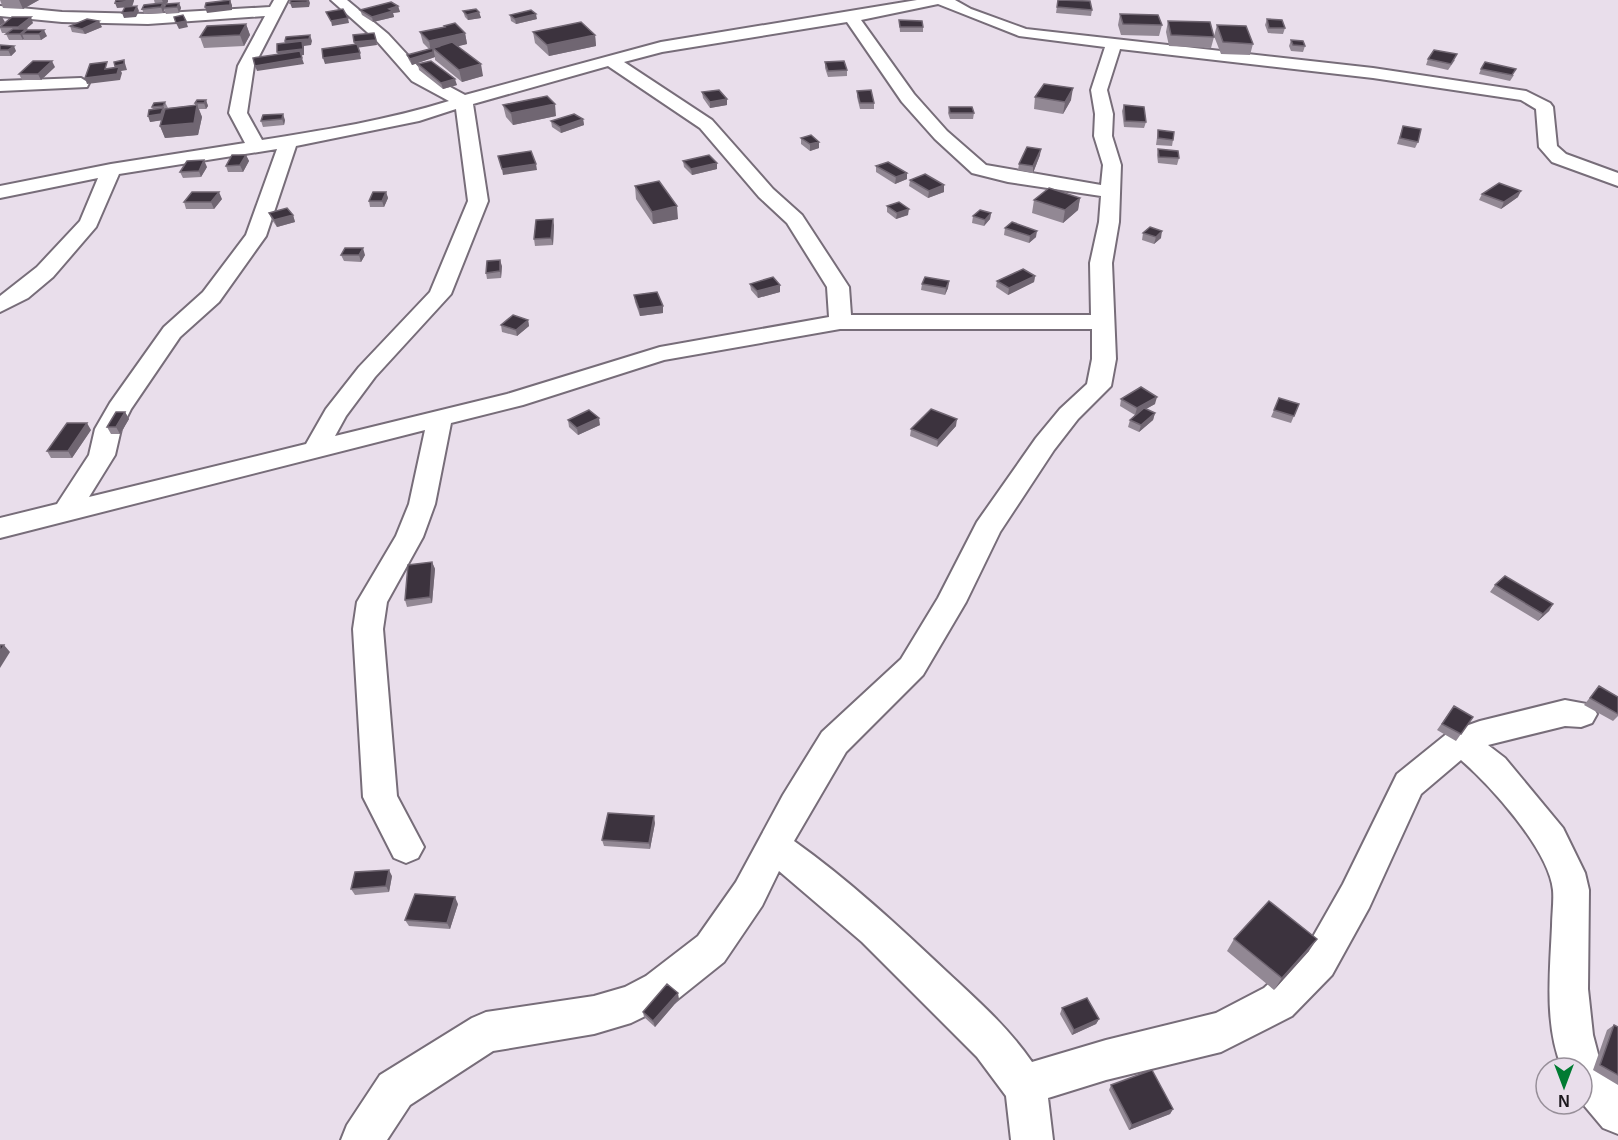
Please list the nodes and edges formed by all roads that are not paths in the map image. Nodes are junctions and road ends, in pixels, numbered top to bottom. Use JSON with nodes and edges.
{"nodes":[{"id":1,"x":338,"y":0,"type":"edge"},
{"id":2,"x":938,"y":0,"type":"edge"},
{"id":3,"x":944,"y":0,"type":"edge"},
{"id":4,"x":73,"y":4,"type":"dead end"},
{"id":5,"x":278,"y":5,"type":"edge"},
{"id":6,"x":882,"y":5,"type":"edge"},
{"id":7,"x":0,"y":12,"type":"edge"},
{"id":8,"x":851,"y":16,"type":"junction"},
{"id":9,"x":62,"y":17,"type":"junction"},
{"id":10,"x":1113,"y":44,"type":"junction"},
{"id":11,"x":610,"y":60,"type":"junction"},
{"id":12,"x":81,"y":82,"type":"dead end"},
{"id":13,"x":0,"y":86,"type":"edge"},
{"id":14,"x":464,"y":102,"type":"junction"},
{"id":15,"x":288,"y":142,"type":"junction"},
{"id":16,"x":257,"y":148,"type":"junction"},
{"id":17,"x":111,"y":170,"type":"junction"},
{"id":18,"x":1618,"y":180,"type":"edge"},
{"id":19,"x":0,"y":192,"type":"edge"},
{"id":20,"x":1110,"y":192,"type":"junction"},
{"id":21,"x":0,"y":305,"type":"edge"},
{"id":22,"x":840,"y":322,"type":"junction"},
{"id":23,"x":1104,"y":322,"type":"junction"},
{"id":24,"x":440,"y":418,"type":"junction"},
{"id":25,"x":316,"y":448,"type":"junction"},
{"id":26,"x":67,"y":511,"type":"junction"},
{"id":27,"x":0,"y":528,"type":"edge"},
{"id":28,"x":1581,"y":714,"type":"dead end"},
{"id":29,"x":1461,"y":741,"type":"junction"},
{"id":30,"x":406,"y":847,"type":"dead end"},
{"id":31,"x":774,"y":847,"type":"junction"},
{"id":32,"x":1022,"y":1085,"type":"junction"},
{"id":33,"x":1618,"y":1113,"type":"edge"},
{"id":34,"x":362,"y":1140,"type":"edge"},
{"id":35,"x":1032,"y":1140,"type":"edge"}],
"edges":[{"from":1,"to":14,"type":"street"},
{"from":2,"to":6,"type":"street"},
{"from":3,"to":10,"type":"street"},
{"from":4,"to":9,"type":"street"},
{"from":5,"to":9,"type":"street"},
{"from":5,"to":16,"type":"street"},
{"from":6,"to":8,"type":"street"},
{"from":7,"to":9,"type":"street"},
{"from":8,"to":11,"type":"street"},
{"from":8,"to":20,"type":"street"},
{"from":10,"to":18,"type":"street"},
{"from":10,"to":20,"type":"street"},
{"from":11,"to":14,"type":"street"},
{"from":11,"to":22,"type":"street"},
{"from":12,"to":13,"type":"street"},
{"from":14,"to":15,"type":"street"},
{"from":14,"to":25,"type":"street"},
{"from":15,"to":16,"type":"street"},
{"from":15,"to":26,"type":"street"},
{"from":16,"to":17,"type":"street"},
{"from":17,"to":19,"type":"street"},
{"from":17,"to":21,"type":"street"},
{"from":20,"to":23,"type":"street"},
{"from":22,"to":23,"type":"street"},
{"from":22,"to":24,"type":"street"},
{"from":23,"to":31,"type":"street"},
{"from":24,"to":25,"type":"street"},
{"from":24,"to":30,"type":"street"},
{"from":25,"to":26,"type":"street"},
{"from":26,"to":27,"type":"street"},
{"from":28,"to":29,"type":"street"},
{"from":29,"to":32,"type":"street"},
{"from":29,"to":33,"type":"street"},
{"from":31,"to":32,"type":"street"},
{"from":31,"to":34,"type":"street"},
{"from":32,"to":35,"type":"street"}]}
